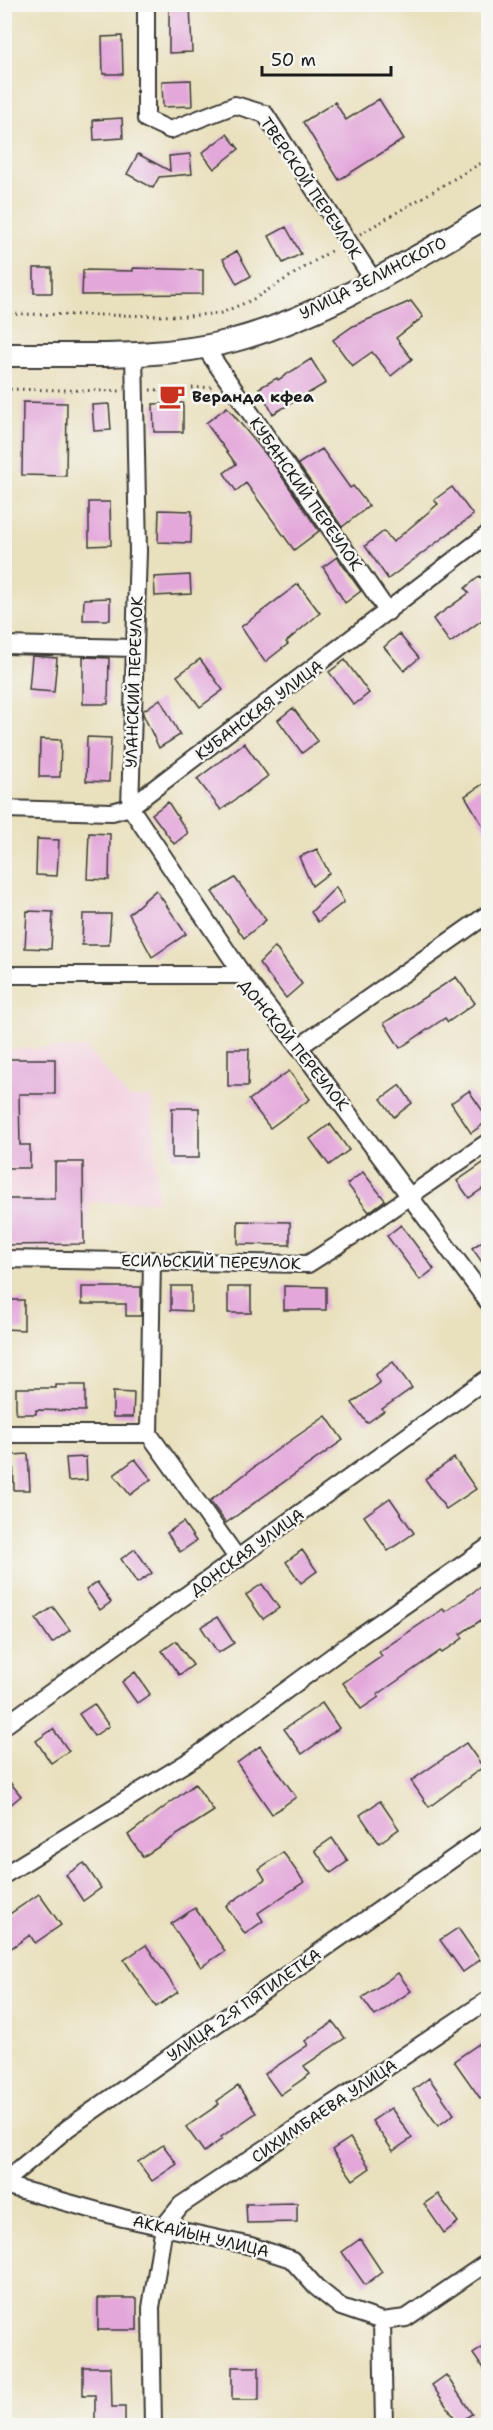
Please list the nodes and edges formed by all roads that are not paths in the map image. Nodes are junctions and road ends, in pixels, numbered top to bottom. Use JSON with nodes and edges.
{"nodes":[{"id":1,"x":146,"y":4,"type":"edge"},
{"id":2,"x":489,"y":216,"type":"edge"},
{"id":3,"x":374,"y":281,"type":"junction"},
{"id":4,"x":204,"y":346,"type":"junction"},
{"id":5,"x":134,"y":354,"type":"junction"},
{"id":6,"x":4,"y":355,"type":"edge"},
{"id":7,"x":489,"y":534,"type":"edge"},
{"id":8,"x":388,"y":612,"type":"junction"},
{"id":9,"x":4,"y":645,"type":"edge"},
{"id":10,"x":134,"y":648,"type":"junction"},
{"id":11,"x":130,"y":807,"type":"junction"},
{"id":12,"x":4,"y":809,"type":"edge"},
{"id":13,"x":489,"y":914,"type":"edge"},
{"id":14,"x":4,"y":975,"type":"edge"},
{"id":15,"x":243,"y":975,"type":"junction"},
{"id":16,"x":299,"y":1047,"type":"junction"},
{"id":17,"x":489,"y":1142,"type":"edge"},
{"id":18,"x":409,"y":1196,"type":"junction"},
{"id":19,"x":4,"y":1259,"type":"edge"},
{"id":20,"x":153,"y":1260,"type":"junction"},
{"id":21,"x":489,"y":1302,"type":"edge"},
{"id":22,"x":489,"y":1378,"type":"edge"},
{"id":23,"x":4,"y":1434,"type":"edge"},
{"id":24,"x":149,"y":1434,"type":"junction"},
{"id":25,"x":489,"y":1547,"type":"edge"},
{"id":26,"x":238,"y":1559,"type":"junction"},
{"id":27,"x":4,"y":1726,"type":"edge"},
{"id":28,"x":489,"y":1834,"type":"edge"},
{"id":29,"x":4,"y":1875,"type":"edge"},
{"id":30,"x":489,"y":2000,"type":"edge"},
{"id":31,"x":4,"y":2184,"type":"edge"},
{"id":32,"x":164,"y":2226,"type":"junction"},
{"id":33,"x":489,"y":2262,"type":"edge"},
{"id":34,"x":382,"y":2321,"type":"junction"},
{"id":35,"x":153,"y":2426,"type":"edge"},
{"id":36,"x":384,"y":2426,"type":"edge"}],
"edges":[{"from":1,"to":3,"type":"street","name":"ТВЕРСКОЙ ПЕРЕУЛОК"},
{"from":2,"to":3,"type":"main road","name":"УЛИЦА ЗЕЛИНСКОГО"},
{"from":3,"to":4,"type":"main road","name":"УЛИЦА ЗЕЛИНСКОГО"},
{"from":4,"to":5,"type":"main road","name":"УЛИЦА ЗЕЛИНСКОГО"},
{"from":4,"to":8,"type":"street","name":"КУБАНСКИЙ ПЕРЕУЛОК"},
{"from":5,"to":6,"type":"main road","name":"УЛИЦА ЗЕЛИНСКОГО"},
{"from":5,"to":10,"type":"street","name":"УЛАНСКИЙ ПЕРЕУЛОК"},
{"from":7,"to":8,"type":"street","name":"КУБАНСКАЯ УЛИЦА"},
{"from":8,"to":11,"type":"street","name":"КУБАНСКАЯ УЛИЦА"},
{"from":9,"to":10,"type":"street"},
{"from":10,"to":11,"type":"street","name":"УЛАНСКИЙ ПЕРЕУЛОК"},
{"from":11,"to":12,"type":"street","name":"КУБАНСКАЯ УЛИЦА"},
{"from":11,"to":15,"type":"street"},
{"from":13,"to":16,"type":"street"},
{"from":14,"to":15,"type":"street","name":"ДОНСКОЙ ПЕРЕУЛОК"},
{"from":15,"to":16,"type":"street","name":"ДОНСКОЙ ПЕРЕУЛОК"},
{"from":16,"to":18,"type":"street","name":"ДОНСКОЙ ПЕРЕУЛОК"},
{"from":17,"to":18,"type":"street","name":"ЕСИЛЬСКИЙ ПЕРЕУЛОК"},
{"from":18,"to":20,"type":"street","name":"ЕСИЛЬСКИЙ ПЕРЕУЛОК"},
{"from":18,"to":21,"type":"street","name":"ДОНСКОЙ ПЕРЕУЛОК"},
{"from":19,"to":20,"type":"street","name":"ЕСИЛЬСКИЙ ПЕРЕУЛОК"},
{"from":20,"to":24,"type":"street"},
{"from":22,"to":26,"type":"street","name":"ДОНСКАЯ УЛИЦА"},
{"from":23,"to":24,"type":"street"},
{"from":24,"to":26,"type":"street"},
{"from":25,"to":29,"type":"street"},
{"from":26,"to":27,"type":"street","name":"ДОНСКАЯ УЛИЦА"},
{"from":28,"to":31,"type":"street","name":"УЛИЦА 2-Я ПЯТИЛЕТКА"},
{"from":30,"to":32,"type":"street","name":"СИХИМБАЕВА УЛИЦА"},
{"from":31,"to":32,"type":"street","name":"АККАЙЫН УЛИЦА"},
{"from":32,"to":34,"type":"street","name":"АККАЙЫН УЛИЦА"},
{"from":32,"to":35,"type":"street"},
{"from":33,"to":34,"type":"street"},
{"from":34,"to":36,"type":"street"}]}
